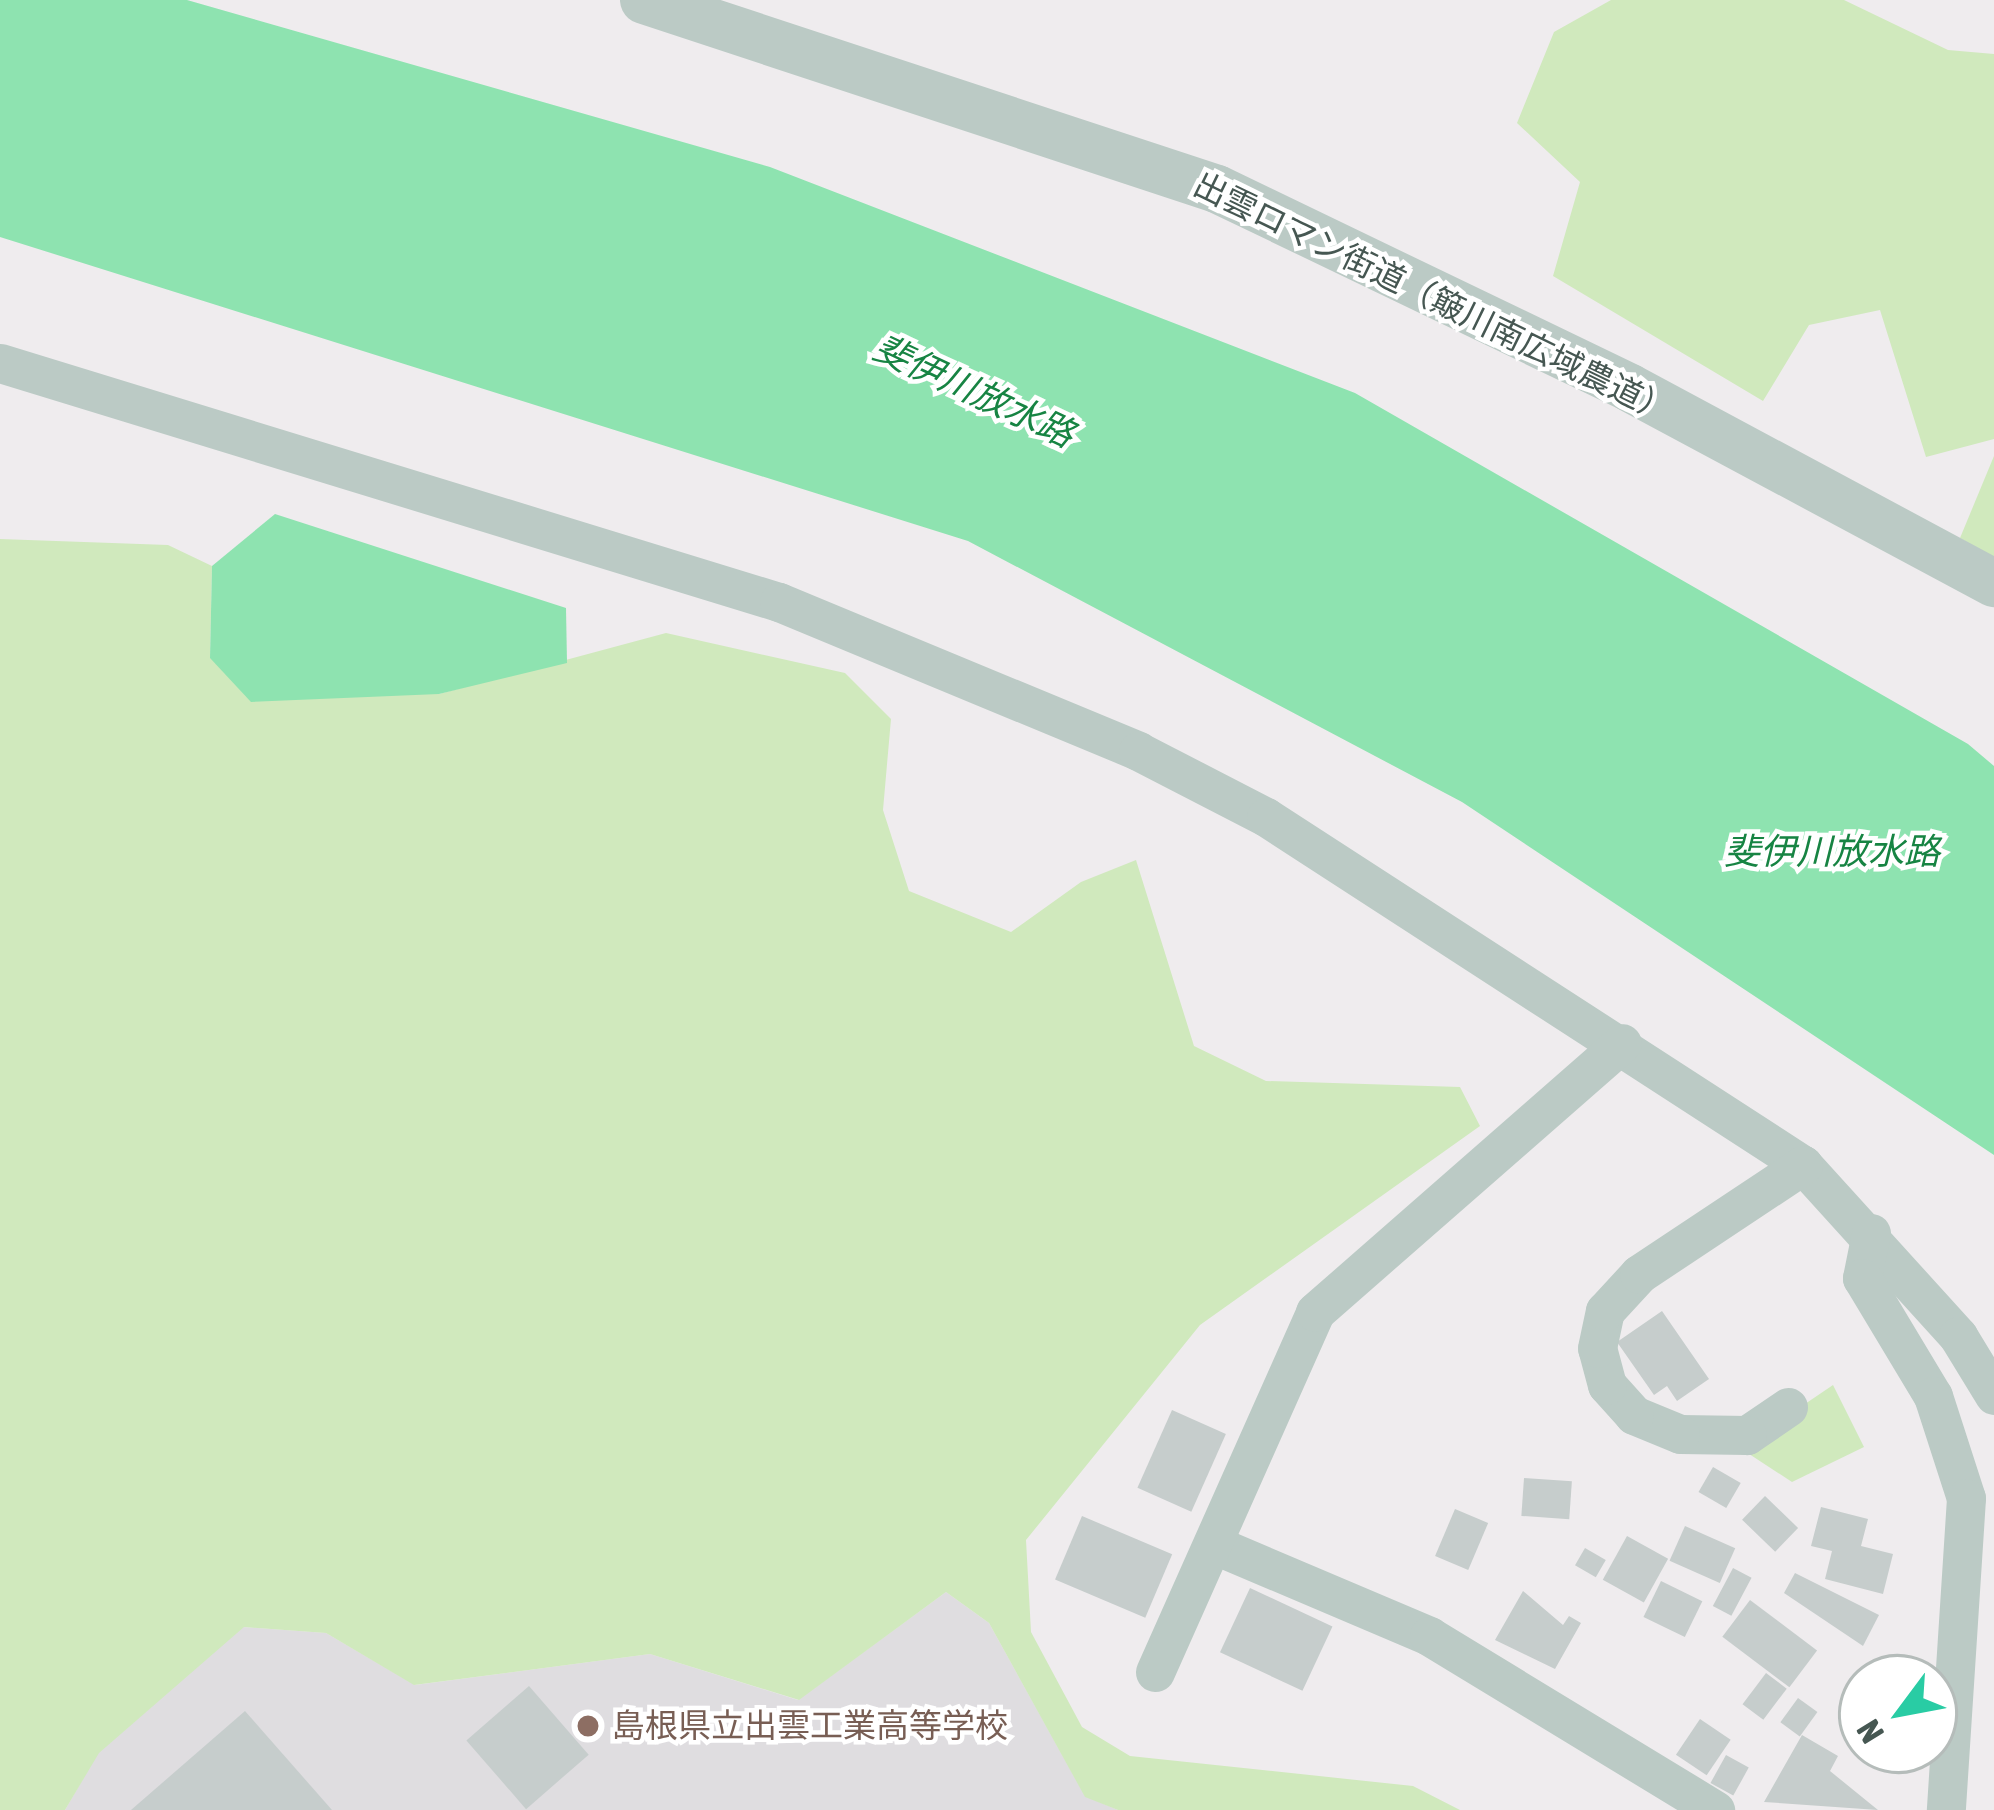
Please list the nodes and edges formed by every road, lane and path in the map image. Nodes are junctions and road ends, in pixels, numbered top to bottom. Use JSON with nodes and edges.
{"nodes":[{"id":1,"x":644,"y":0,"type":"edge"},
{"id":2,"x":0,"y":363,"type":"edge"},
{"id":3,"x":1994,"y":583,"type":"edge"},
{"id":4,"x":1622,"y":1043,"type":"junction"},
{"id":5,"x":1803,"y":1166,"type":"junction"},
{"id":6,"x":1871,"y":1233,"type":"junction"},
{"id":7,"x":1994,"y":1395,"type":"edge"},
{"id":8,"x":1788,"y":1407,"type":"dead end"},
{"id":9,"x":1215,"y":1545,"type":"junction"},
{"id":10,"x":1155,"y":1672,"type":"dead end"},
{"id":11,"x":1715,"y":1810,"type":"edge"},
{"id":12,"x":1946,"y":1810,"type":"edge"}],
"edges":[{"from":1,"to":3,"type":"street","name":"出雲ロマン街道（簸川南広域農道）"},
{"from":2,"to":4,"type":"street"},
{"from":4,"to":5,"type":"street"},
{"from":4,"to":9,"type":"street"},
{"from":5,"to":6,"type":"street"},
{"from":5,"to":8,"type":"street"},
{"from":6,"to":7,"type":"street"},
{"from":6,"to":12,"type":"street"},
{"from":9,"to":10,"type":"street"},
{"from":9,"to":11,"type":"street"}]}
